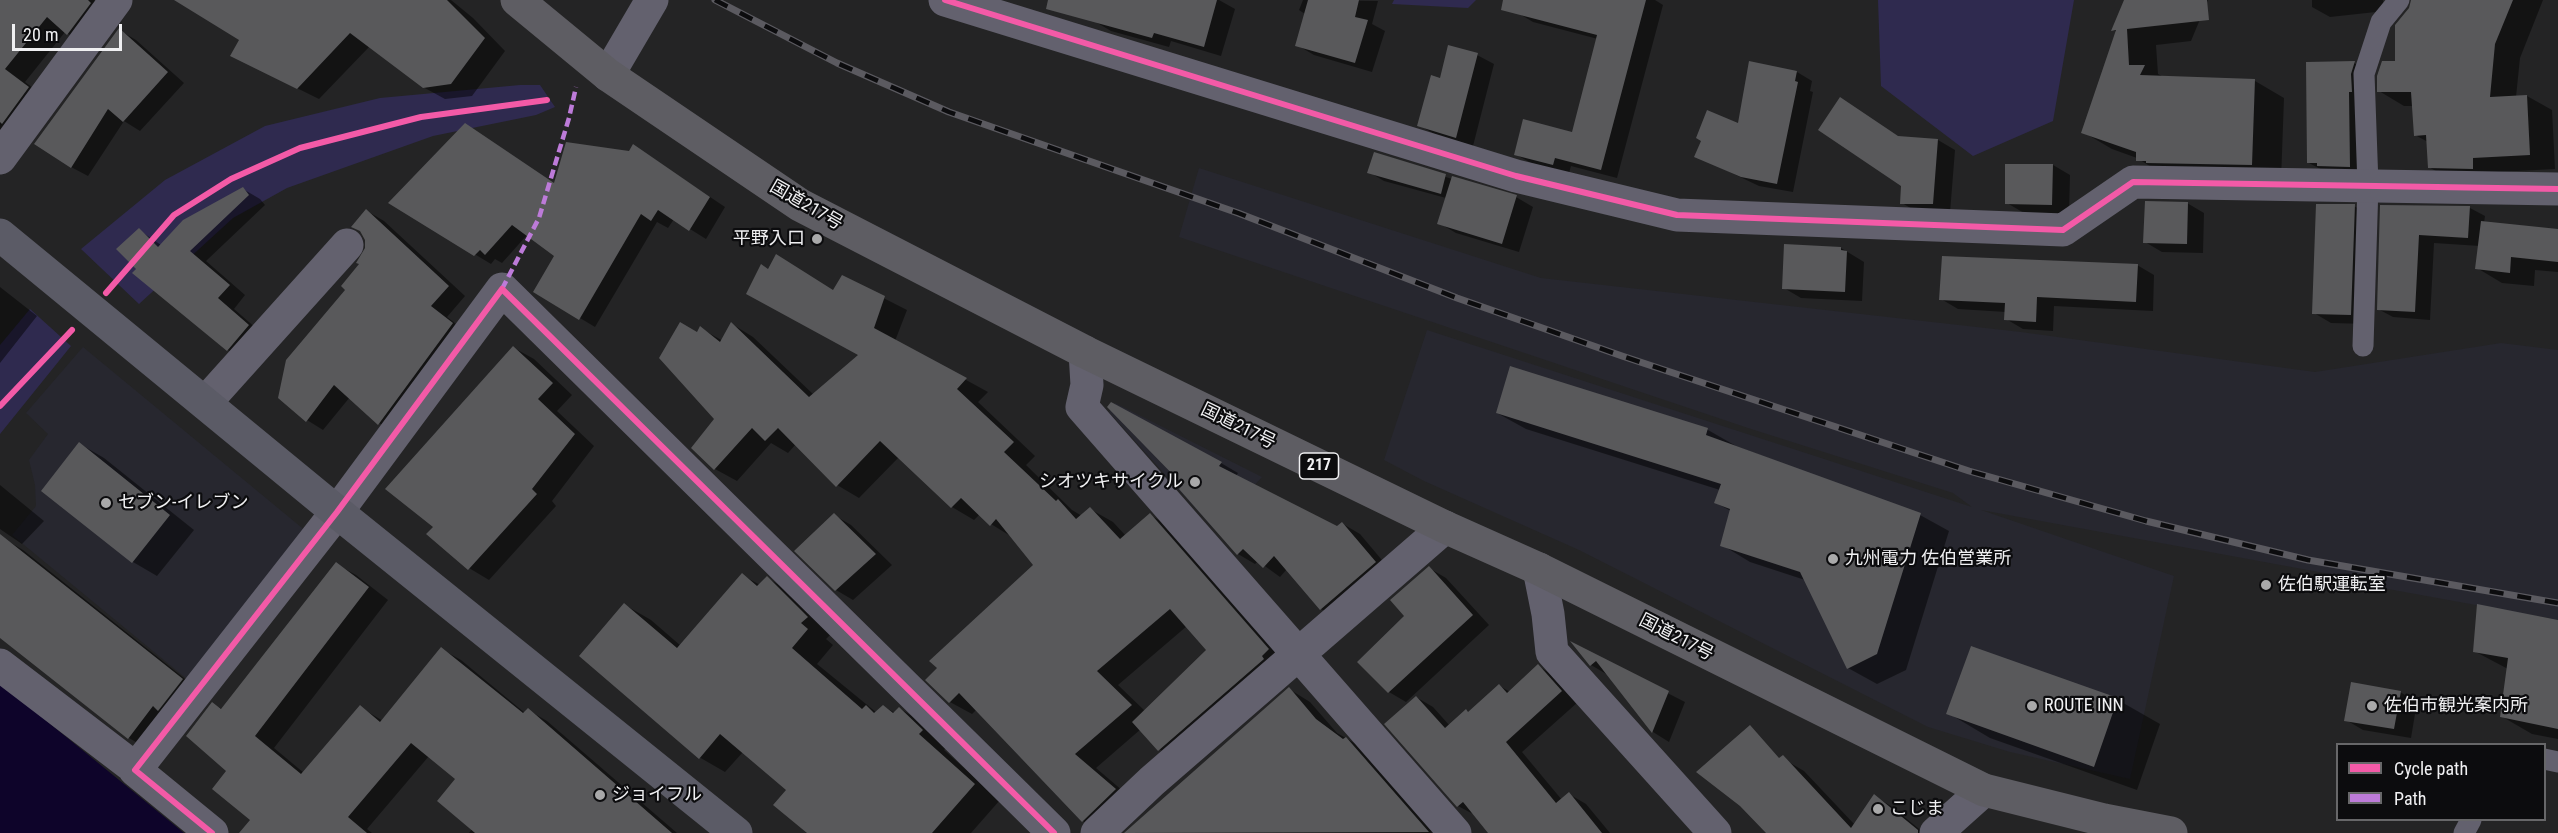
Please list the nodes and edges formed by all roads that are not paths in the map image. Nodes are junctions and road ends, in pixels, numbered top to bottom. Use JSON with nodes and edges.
{"nodes":[{"id":1,"x":116,"y":0,"type":"edge"},
{"id":2,"x":518,"y":0,"type":"edge"},
{"id":3,"x":652,"y":0,"type":"edge"},
{"id":4,"x":945,"y":0,"type":"edge"},
{"id":5,"x":2399,"y":0,"type":"edge"},
{"id":6,"x":608,"y":75,"type":"junction"},
{"id":7,"x":0,"y":158,"type":"edge"},
{"id":8,"x":2368,"y":185,"type":"junction"},
{"id":9,"x":2558,"y":189,"type":"edge"},
{"id":10,"x":0,"y":235,"type":"edge"},
{"id":11,"x":347,"y":245,"type":"dead end"},
{"id":12,"x":2363,"y":346,"type":"dead end"},
{"id":13,"x":1085,"y":352,"type":"junction"},
{"id":14,"x":204,"y":403,"type":"junction"},
{"id":15,"x":337,"y":512,"type":"junction"},
{"id":16,"x":1445,"y":526,"type":"junction"},
{"id":17,"x":1539,"y":569,"type":"junction"},
{"id":18,"x":1299,"y":653,"type":"junction"},
{"id":19,"x":0,"y":665,"type":"edge"},
{"id":20,"x":136,"y":769,"type":"junction"},
{"id":21,"x":1984,"y":790,"type":"junction"},
{"id":22,"x":720,"y":828,"type":"edge"},
{"id":23,"x":212,"y":833,"type":"edge"},
{"id":24,"x":1054,"y":833,"type":"edge"},
{"id":25,"x":1098,"y":833,"type":"edge"},
{"id":26,"x":1455,"y":833,"type":"edge"},
{"id":27,"x":1715,"y":833,"type":"edge"},
{"id":28,"x":1936,"y":833,"type":"edge"},
{"id":29,"x":2170,"y":833,"type":"edge"}],
"edges":[{"from":1,"to":7,"type":"street"},
{"from":2,"to":6,"type":"highway","name":"国道217号","number":"217"},
{"from":3,"to":6,"type":"street"},
{"from":4,"to":8,"type":"street"},
{"from":5,"to":8,"type":"lane"},
{"from":6,"to":13,"type":"highway","name":"国道217号","number":"217"},
{"from":8,"to":9,"type":"street"},
{"from":8,"to":12,"type":"lane"},
{"from":10,"to":14,"type":"street"},
{"from":11,"to":14,"type":"street"},
{"from":13,"to":16,"type":"highway","name":"国道217号","number":"217"},
{"from":13,"to":18,"type":"street"},
{"from":14,"to":15,"type":"street"},
{"from":15,"to":20,"type":"street"},
{"from":15,"to":22,"type":"street"},
{"from":15,"to":24,"type":"street"},
{"from":16,"to":17,"type":"highway","name":"国道217号","number":"217"},
{"from":16,"to":18,"type":"street"},
{"from":17,"to":21,"type":"highway","name":"国道217号","number":"217"},
{"from":17,"to":27,"type":"street"},
{"from":18,"to":25,"type":"street"},
{"from":18,"to":26,"type":"street"},
{"from":19,"to":20,"type":"street"},
{"from":20,"to":23,"type":"street"},
{"from":21,"to":28,"type":"street"},
{"from":21,"to":29,"type":"highway","name":"国道217号","number":"217"}]}
